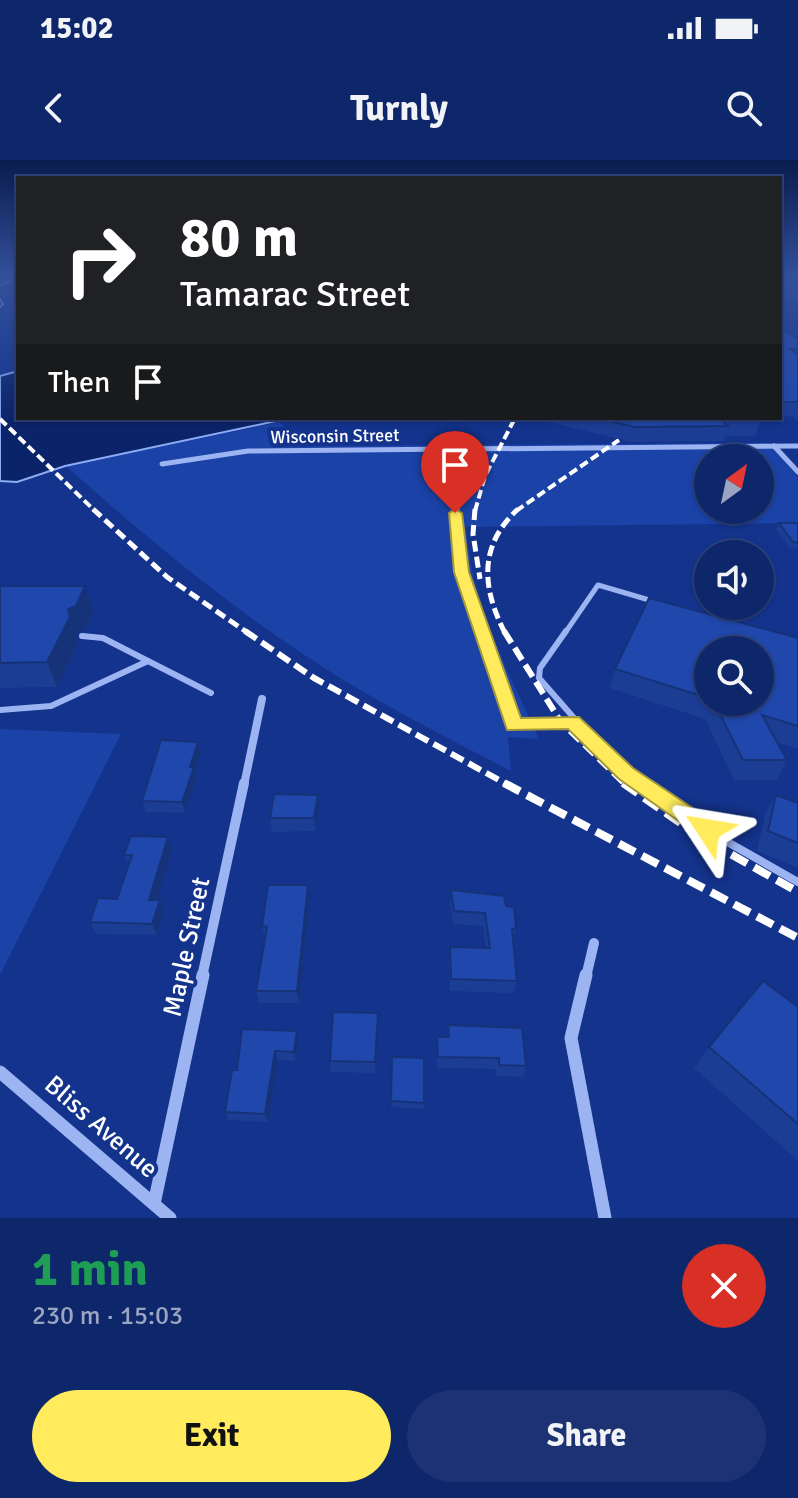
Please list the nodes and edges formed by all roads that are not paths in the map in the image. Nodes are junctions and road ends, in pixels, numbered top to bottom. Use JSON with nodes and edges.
{"nodes":[{"id":1,"x":774,"y":446,"type":"joint"},
{"id":2,"x":798,"y":446,"type":"edge"},
{"id":3,"x":694,"y":447,"type":"edge"},
{"id":4,"x":469,"y":449,"type":"junction"},
{"id":5,"x":162,"y":464,"type":"dead end"},
{"id":6,"x":798,"y":472,"type":"edge"},
{"id":7,"x":659,"y":603,"type":"edge"},
{"id":8,"x":82,"y":636,"type":"dead end"},
{"id":9,"x":148,"y":661,"type":"junction"},
{"id":10,"x":211,"y":693,"type":"dead end"},
{"id":11,"x":262,"y":699,"type":"dead end"},
{"id":12,"x":0,"y":710,"type":"edge"},
{"id":13,"x":572,"y":722,"type":"junction"},
{"id":14,"x":514,"y":725,"type":"joint"},
{"id":15,"x":798,"y":882,"type":"edge"},
{"id":16,"x":594,"y":943,"type":"dead end"},
{"id":17,"x":0,"y":1072,"type":"edge"},
{"id":18,"x":154,"y":1204,"type":"junction"},
{"id":19,"x":170,"y":1218,"type":"edge"},
{"id":20,"x":605,"y":1218,"type":"edge"}],
"edges":[{"from":1,"to":2,"type":"street","name":"Wisconsin Street"},
{"from":1,"to":6,"type":"street"},
{"from":3,"to":4,"type":"street","name":"Wisconsin Street"},
{"from":4,"to":5,"type":"street","name":"Wisconsin Street"},
{"from":4,"to":14,"type":"street"},
{"from":7,"to":13,"type":"lane"},
{"from":8,"to":9,"type":"lane"},
{"from":9,"to":10,"type":"lane"},
{"from":9,"to":12,"type":"lane"},
{"from":11,"to":18,"type":"street","name":"Maple Street"},
{"from":13,"to":14,"type":"lane"},
{"from":13,"to":15,"type":"lane"},
{"from":16,"to":20,"type":"street"},
{"from":17,"to":18,"type":"street","name":"Bliss Avenue"},
{"from":18,"to":19,"type":"street","name":"Bliss Avenue"}]}
